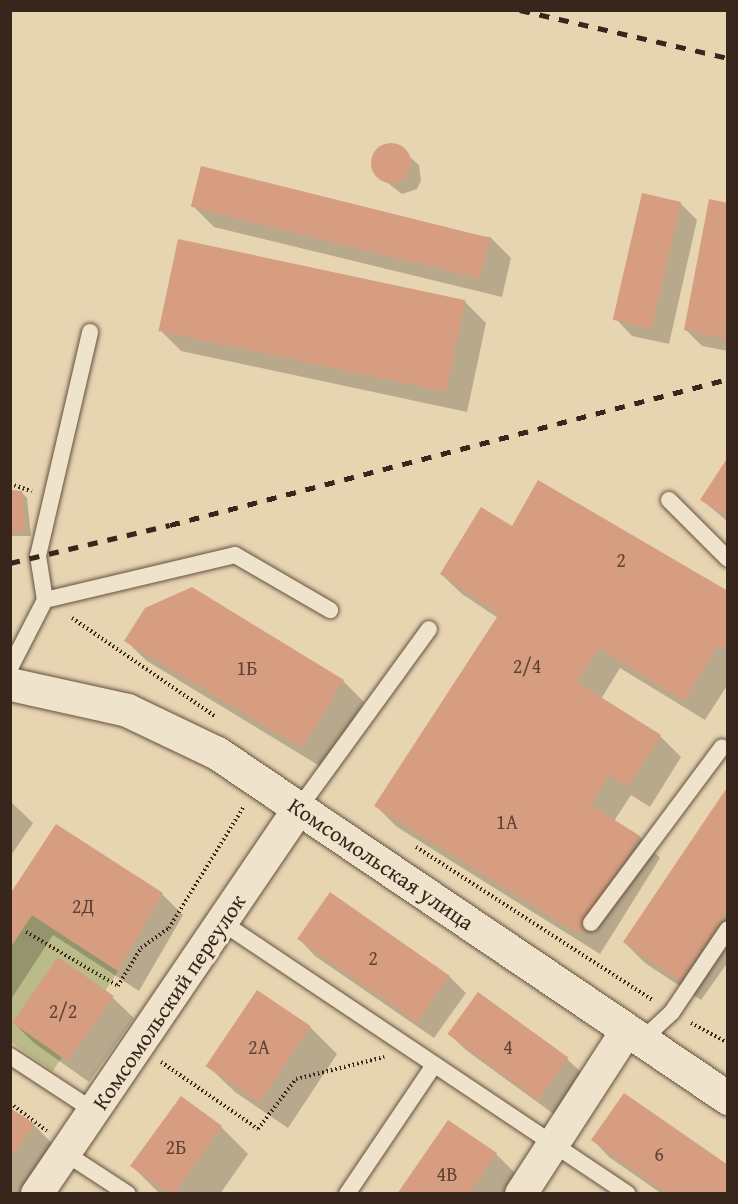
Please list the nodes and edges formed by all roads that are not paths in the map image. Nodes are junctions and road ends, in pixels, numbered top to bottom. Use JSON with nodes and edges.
{"nodes":[{"id":1,"x":90,"y":332,"type":"dead end"},
{"id":2,"x":669,"y":500,"type":"dead end"},
{"id":3,"x":728,"y":559,"type":"edge"},
{"id":4,"x":45,"y":600,"type":"junction"},
{"id":5,"x":330,"y":610,"type":"dead end"},
{"id":6,"x":429,"y":629,"type":"dead end"},
{"id":7,"x":10,"y":668,"type":"edge"},
{"id":8,"x":10,"y":684,"type":"edge"},
{"id":9,"x":726,"y":746,"type":"edge"},
{"id":10,"x":299,"y":808,"type":"junction"},
{"id":11,"x":591,"y":922,"type":"dead end"},
{"id":12,"x":223,"y":923,"type":"junction"},
{"id":13,"x":725,"y":939,"type":"edge"},
{"id":14,"x":635,"y":1035,"type":"junction"},
{"id":15,"x":10,"y":1056,"type":"edge"},
{"id":16,"x":434,"y":1065,"type":"junction"},
{"id":17,"x":728,"y":1098,"type":"edge"},
{"id":18,"x":94,"y":1111,"type":"junction"},
{"id":19,"x":553,"y":1144,"type":"junction"},
{"id":20,"x":67,"y":1150,"type":"junction"},
{"id":21,"x":37,"y":1194,"type":"edge"},
{"id":22,"x":128,"y":1194,"type":"edge"},
{"id":23,"x":347,"y":1194,"type":"edge"},
{"id":24,"x":521,"y":1194,"type":"edge"},
{"id":25,"x":628,"y":1194,"type":"edge"}],
"edges":[{"from":1,"to":4,"type":"lane"},
{"from":2,"to":3,"type":"lane"},
{"from":4,"to":5,"type":"lane"},
{"from":4,"to":7,"type":"lane"},
{"from":6,"to":10,"type":"lane"},
{"from":8,"to":10,"type":"street","name":"Комсомольская улица"},
{"from":9,"to":11,"type":"lane"},
{"from":10,"to":12,"type":"street","name":"Комсомольский переулок"},
{"from":10,"to":14,"type":"street","name":"Комсомольская улица"},
{"from":12,"to":16,"type":"lane"},
{"from":12,"to":18,"type":"street","name":"Комсомольский переулок"},
{"from":13,"to":14,"type":"lane"},
{"from":14,"to":17,"type":"street","name":"Комсомольская улица"},
{"from":14,"to":19,"type":"street"},
{"from":15,"to":18,"type":"lane"},
{"from":16,"to":19,"type":"lane"},
{"from":16,"to":23,"type":"lane"},
{"from":18,"to":20,"type":"street","name":"Комсомольский переулок"},
{"from":19,"to":24,"type":"street"},
{"from":19,"to":25,"type":"lane"},
{"from":20,"to":21,"type":"street","name":"Комсомольский переулок"},
{"from":20,"to":22,"type":"lane"}]}
